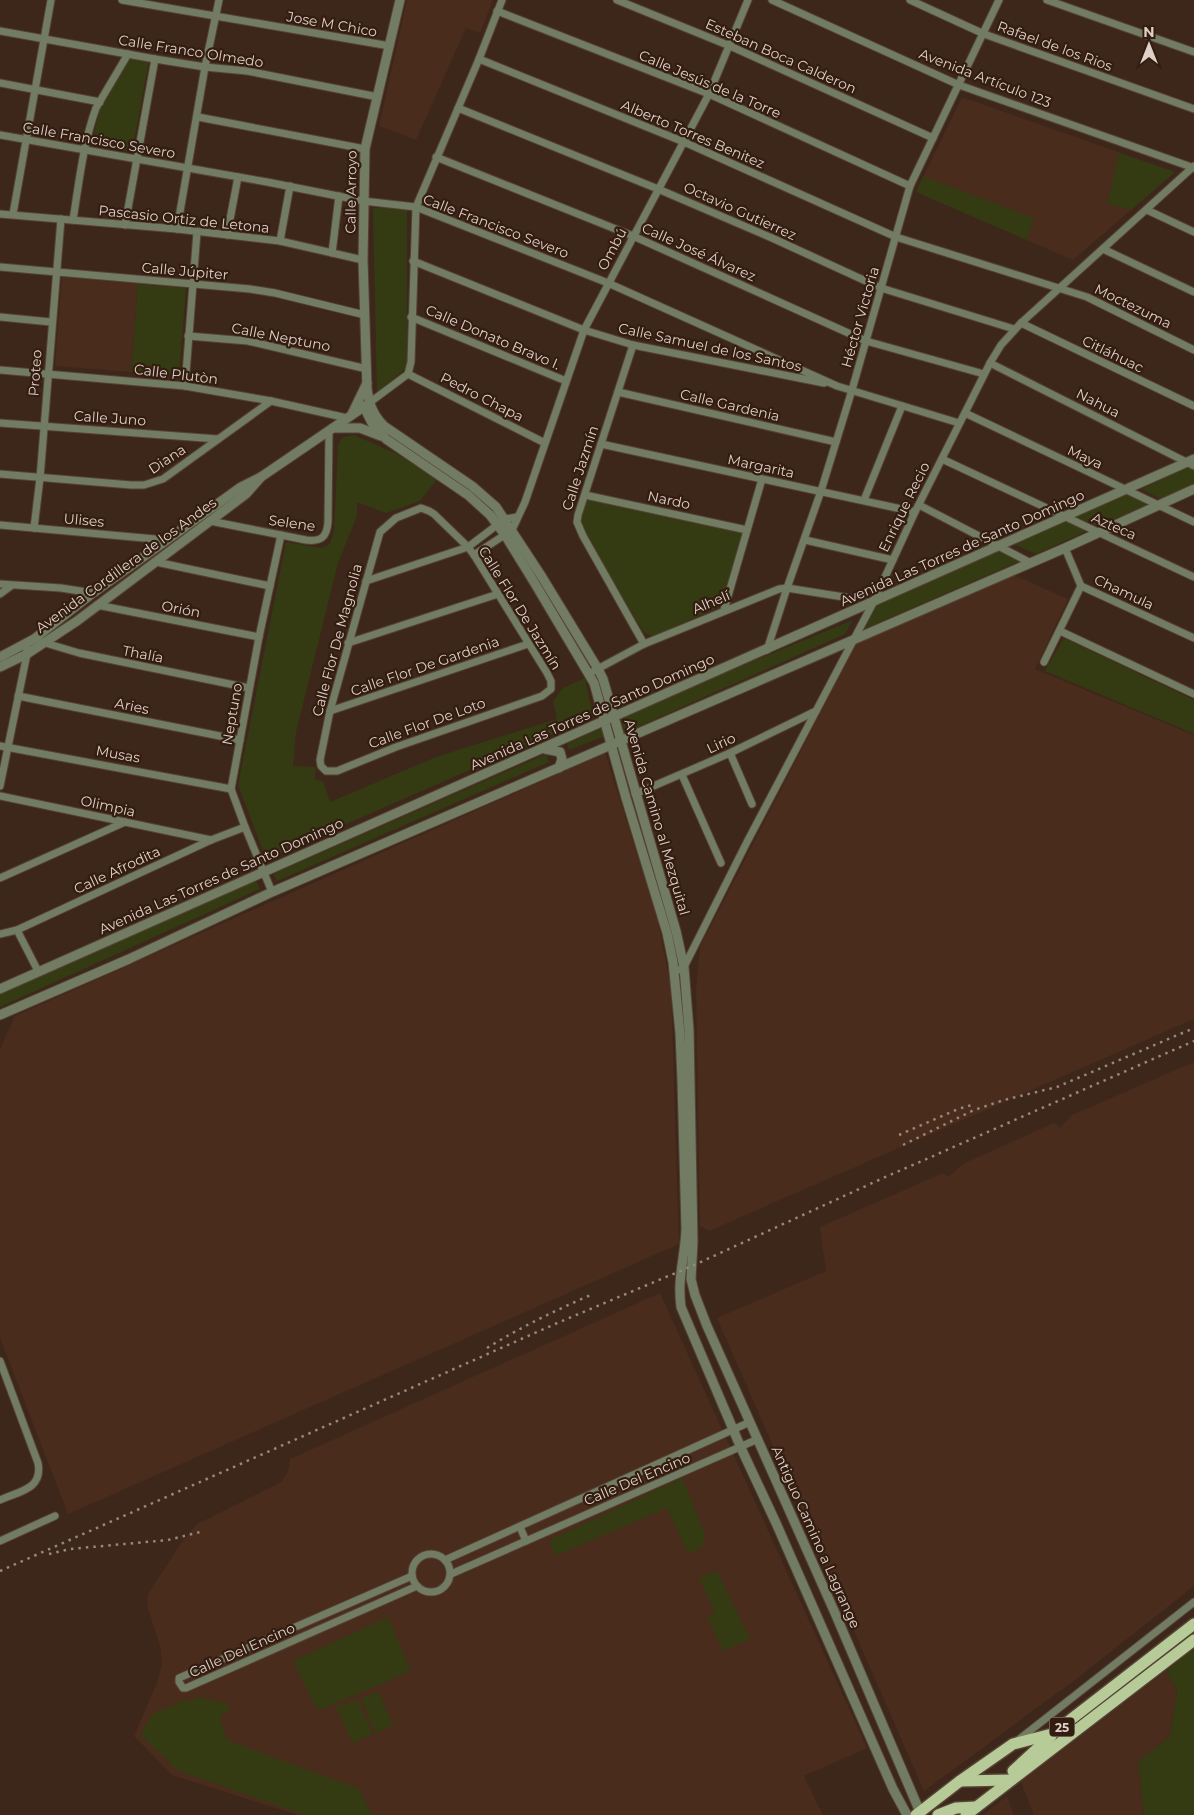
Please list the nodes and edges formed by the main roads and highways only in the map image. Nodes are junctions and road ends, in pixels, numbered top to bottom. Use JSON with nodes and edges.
{"nodes":[{"id":1,"x":1194,"y":1624,"type":"edge"},
{"id":2,"x":1194,"y":1640,"type":"edge"},
{"id":3,"x":1052,"y":1734,"type":"junction"},
{"id":4,"x":1011,"y":1780,"type":"junction"},
{"id":5,"x":960,"y":1781,"type":"junction"},
{"id":6,"x":976,"y":1807,"type":"junction"},
{"id":7,"x":919,"y":1814,"type":"edge"},
{"id":8,"x":938,"y":1815,"type":"edge"},
{"id":9,"x":966,"y":1815,"type":"edge"}],
"edges":[{"from":1,"to":3,"type":"main road","number":"25"},
{"from":2,"to":4,"type":"main road","number":"25"},
{"from":3,"to":4,"type":"main road"},
{"from":3,"to":5,"type":"main road","number":"25"},
{"from":4,"to":5,"type":"main road"},
{"from":4,"to":6,"type":"main road","number":"25"},
{"from":5,"to":7,"type":"main road","number":"25"},
{"from":6,"to":8,"type":"main road"},
{"from":6,"to":9,"type":"main road","number":"25"}]}
